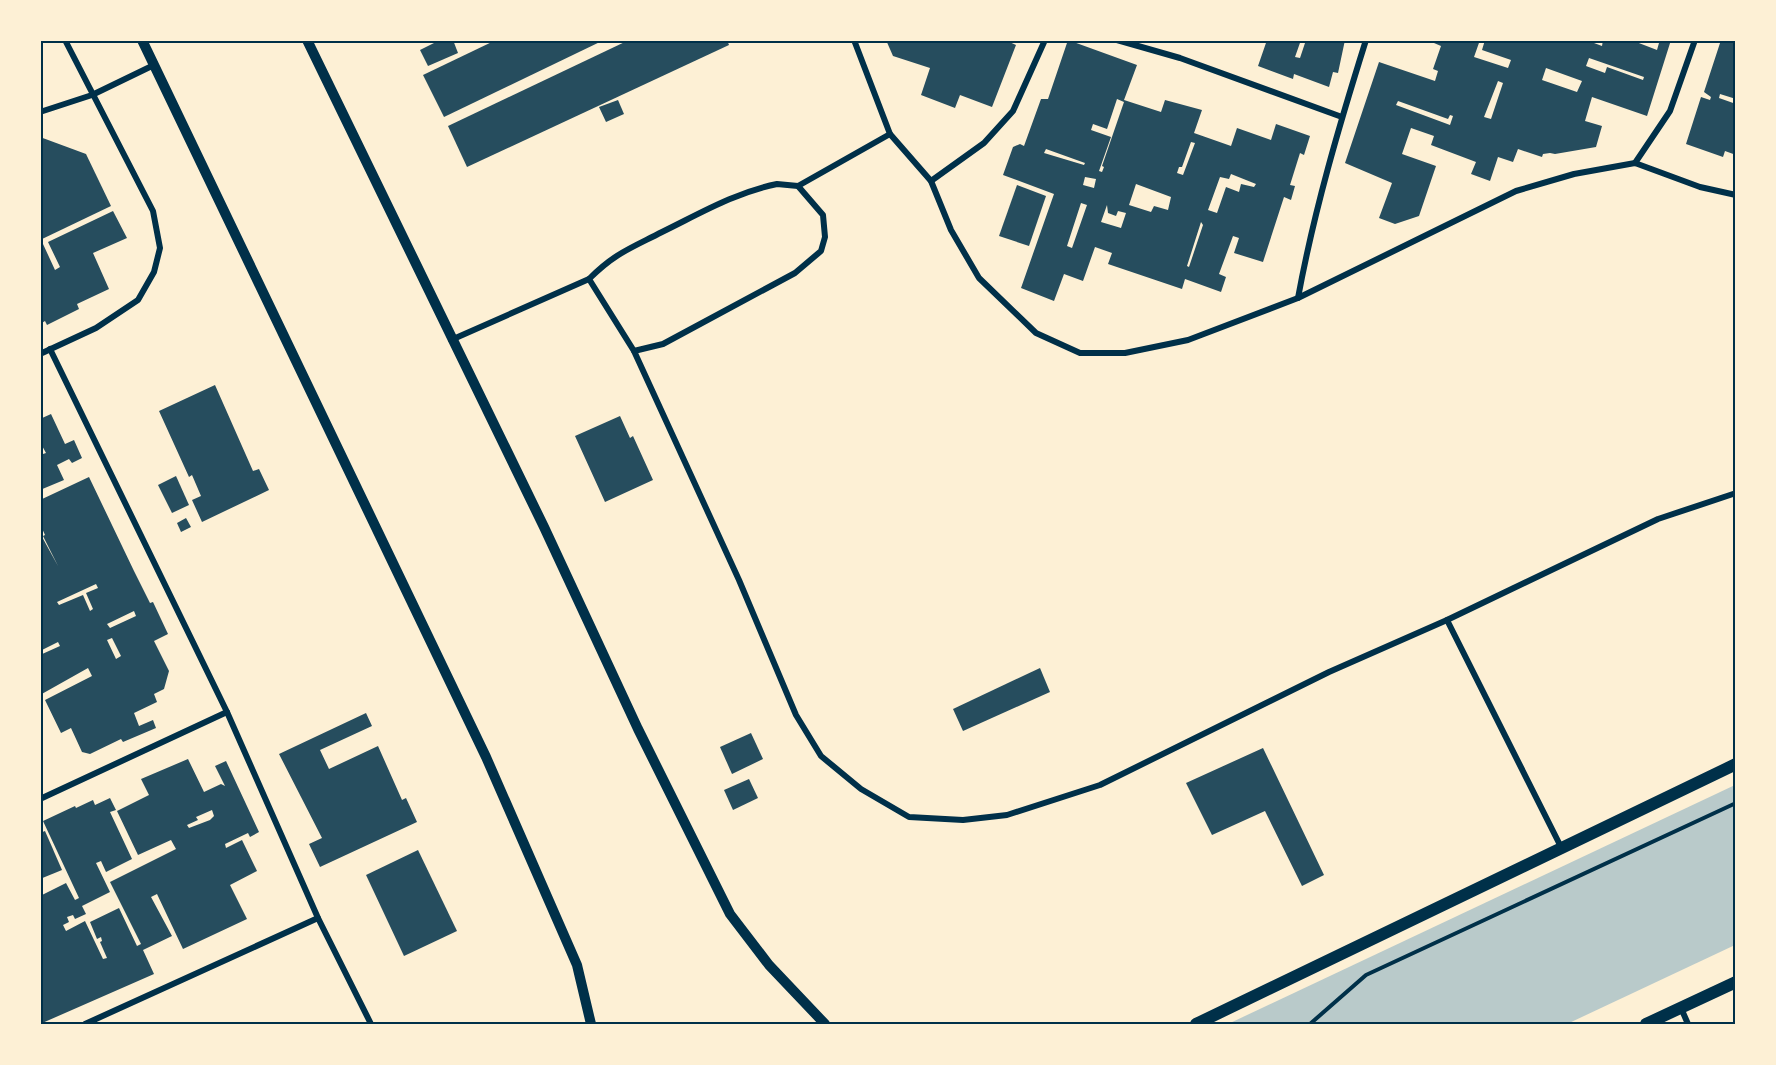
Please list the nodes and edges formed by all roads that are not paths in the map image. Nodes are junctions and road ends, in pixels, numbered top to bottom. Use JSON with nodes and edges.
{"nodes":[{"id":1,"x":65,"y":40,"type":"edge"},
{"id":2,"x":142,"y":40,"type":"edge"},
{"id":3,"x":307,"y":40,"type":"edge"},
{"id":4,"x":854,"y":40,"type":"edge"},
{"id":5,"x":1045,"y":40,"type":"edge"},
{"id":6,"x":1117,"y":40,"type":"edge"},
{"id":7,"x":1366,"y":40,"type":"edge"},
{"id":8,"x":1695,"y":40,"type":"edge"},
{"id":9,"x":154,"y":65,"type":"junction"},
{"id":10,"x":92,"y":95,"type":"junction"},
{"id":11,"x":40,"y":112,"type":"edge"},
{"id":12,"x":1342,"y":117,"type":"junction"},
{"id":13,"x":890,"y":134,"type":"junction"},
{"id":14,"x":1635,"y":163,"type":"junction"},
{"id":15,"x":931,"y":181,"type":"junction"},
{"id":16,"x":798,"y":186,"type":"junction"},
{"id":17,"x":1736,"y":195,"type":"edge"},
{"id":18,"x":589,"y":279,"type":"junction"},
{"id":19,"x":1298,"y":298,"type":"junction"},
{"id":20,"x":451,"y":340,"type":"junction"},
{"id":21,"x":50,"y":349,"type":"junction"},
{"id":22,"x":634,"y":351,"type":"junction"},
{"id":23,"x":40,"y":354,"type":"edge"},
{"id":24,"x":1736,"y":493,"type":"edge"},
{"id":25,"x":1447,"y":620,"type":"junction"},
{"id":26,"x":227,"y":712,"type":"junction"},
{"id":27,"x":1736,"y":764,"type":"edge"},
{"id":28,"x":40,"y":799,"type":"edge"},
{"id":29,"x":1562,"y":847,"type":"junction"},
{"id":30,"x":318,"y":918,"type":"junction"},
{"id":31,"x":1736,"y":982,"type":"edge"},
{"id":32,"x":1682,"y":1008,"type":"junction"},
{"id":33,"x":85,"y":1024,"type":"edge"},
{"id":34,"x":371,"y":1024,"type":"edge"},
{"id":35,"x":591,"y":1024,"type":"edge"},
{"id":36,"x":825,"y":1024,"type":"edge"},
{"id":37,"x":1196,"y":1024,"type":"edge"},
{"id":38,"x":1646,"y":1024,"type":"edge"},
{"id":39,"x":1688,"y":1024,"type":"edge"}],
"edges":[{"from":1,"to":10,"type":"street"},
{"from":2,"to":9,"type":"street"},
{"from":3,"to":20,"type":"street"},
{"from":4,"to":13,"type":"street"},
{"from":5,"to":15,"type":"street"},
{"from":6,"to":12,"type":"street"},
{"from":7,"to":12,"type":"street"},
{"from":8,"to":14,"type":"street"},
{"from":9,"to":10,"type":"street"},
{"from":9,"to":35,"type":"street"},
{"from":10,"to":11,"type":"street"},
{"from":10,"to":21,"type":"street"},
{"from":12,"to":19,"type":"street"},
{"from":13,"to":15,"type":"street"},
{"from":13,"to":16,"type":"street"},
{"from":14,"to":17,"type":"street"},
{"from":14,"to":19,"type":"street"},
{"from":15,"to":19,"type":"street"},
{"from":16,"to":18,"type":"street"},
{"from":16,"to":22,"type":"street"},
{"from":18,"to":20,"type":"street"},
{"from":18,"to":22,"type":"street"},
{"from":20,"to":36,"type":"street"},
{"from":21,"to":23,"type":"street"},
{"from":21,"to":26,"type":"street"},
{"from":22,"to":25,"type":"street"},
{"from":24,"to":25,"type":"street"},
{"from":25,"to":29,"type":"street"},
{"from":26,"to":28,"type":"street"},
{"from":26,"to":30,"type":"street"},
{"from":27,"to":29,"type":"main road"},
{"from":29,"to":37,"type":"main road"},
{"from":30,"to":33,"type":"street"},
{"from":30,"to":34,"type":"street"},
{"from":31,"to":32,"type":"main road"},
{"from":32,"to":38,"type":"main road"},
{"from":32,"to":39,"type":"street"}]}
